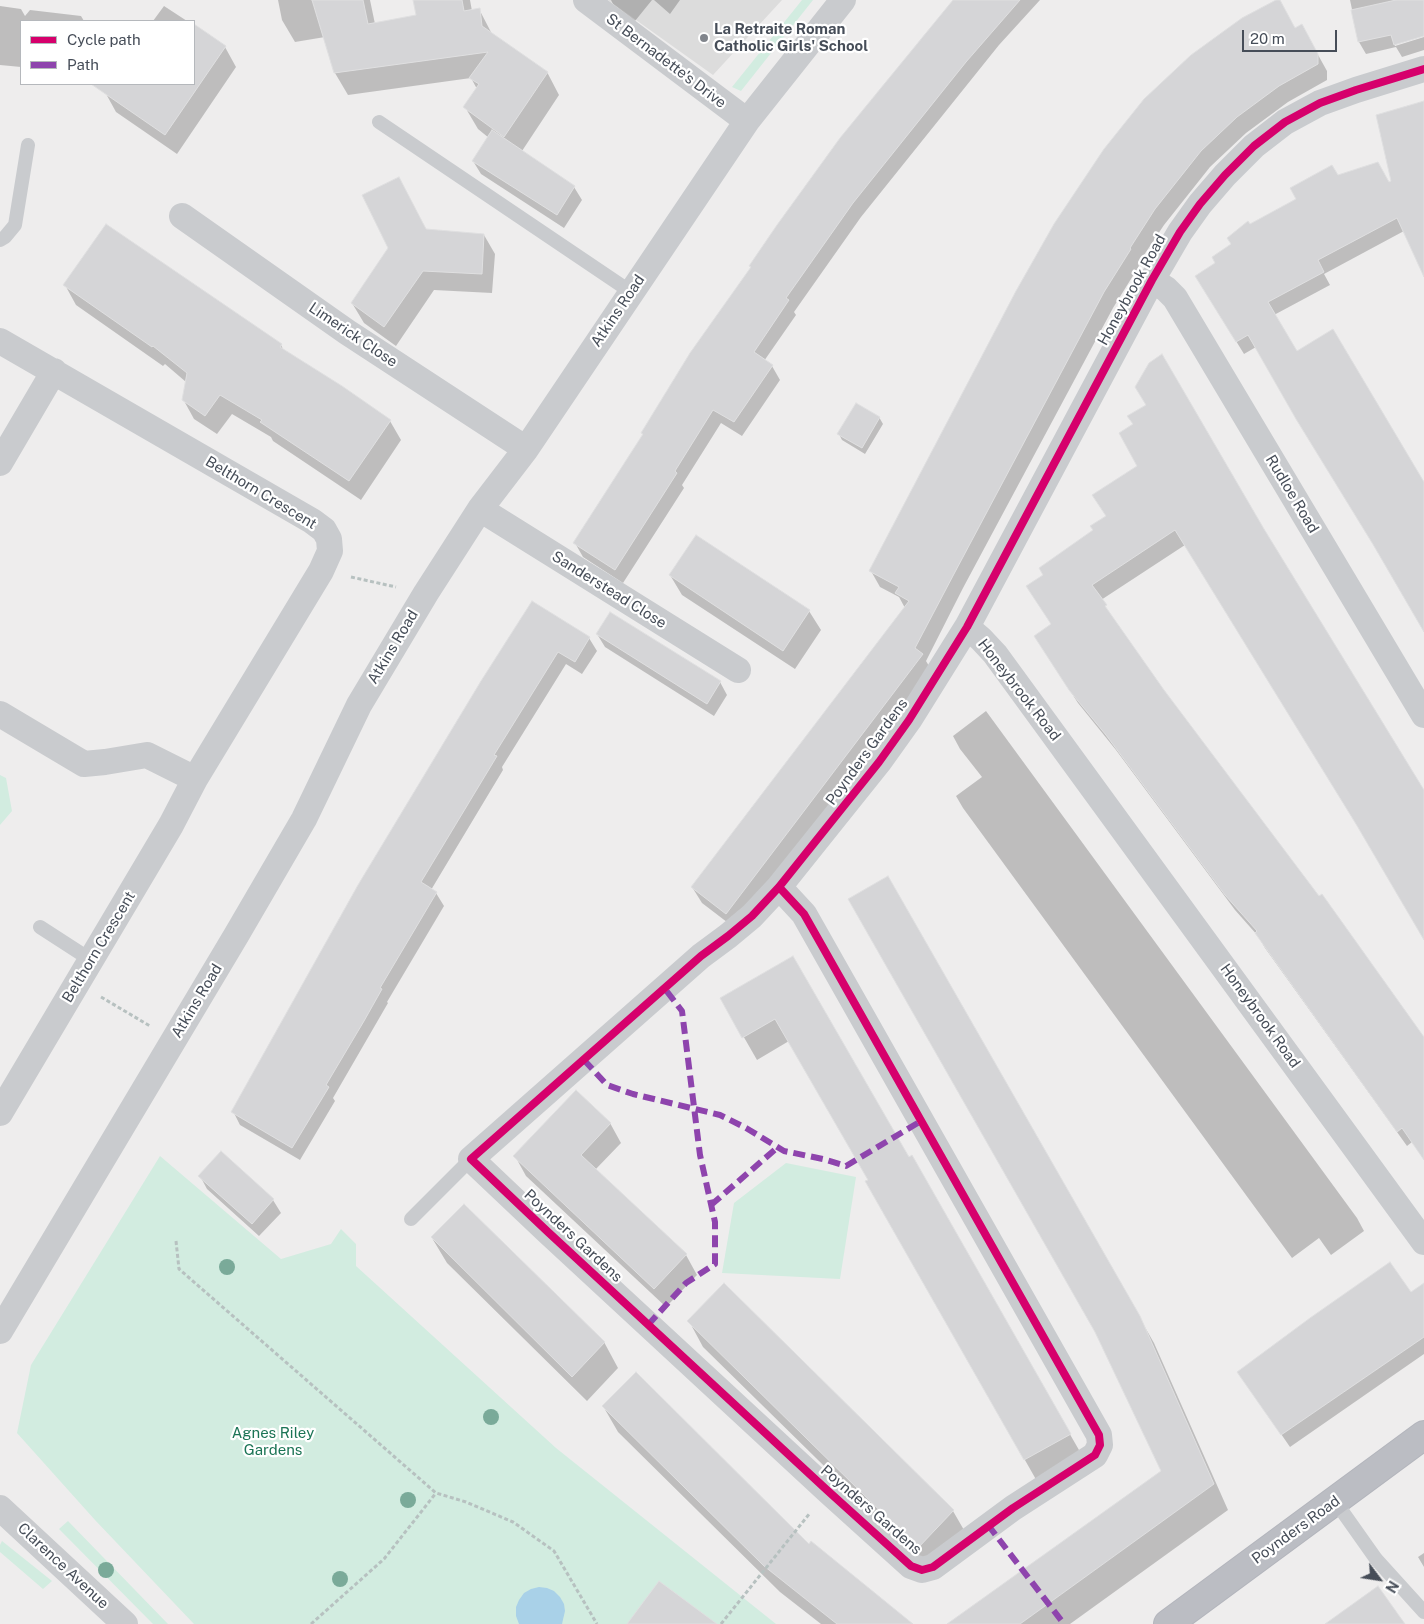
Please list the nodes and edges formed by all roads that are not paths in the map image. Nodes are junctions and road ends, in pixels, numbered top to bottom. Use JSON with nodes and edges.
{"nodes":[{"id":1,"x":586,"y":0,"type":"edge"},
{"id":2,"x":843,"y":0,"type":"edge"},
{"id":3,"x":1424,"y":69,"type":"edge"},
{"id":4,"x":747,"y":121,"type":"junction"},
{"id":5,"x":379,"y":122,"type":"dead end"},
{"id":6,"x":28,"y":145,"type":"dead end"},
{"id":7,"x":182,"y":216,"type":"dead end"},
{"id":8,"x":0,"y":240,"type":"edge"},
{"id":9,"x":1152,"y":280,"type":"junction"},
{"id":10,"x":631,"y":292,"type":"junction"},
{"id":11,"x":0,"y":341,"type":"edge"},
{"id":12,"x":54,"y":371,"type":"junction"},
{"id":13,"x":526,"y":449,"type":"junction"},
{"id":14,"x":0,"y":463,"type":"edge"},
{"id":15,"x":480,"y":509,"type":"junction"},
{"id":16,"x":967,"y":627,"type":"junction"},
{"id":17,"x":738,"y":670,"type":"dead end"},
{"id":18,"x":0,"y":714,"type":"edge"},
{"id":19,"x":1424,"y":715,"type":"edge"},
{"id":20,"x":195,"y":779,"type":"junction"},
{"id":21,"x":779,"y":887,"type":"junction"},
{"id":22,"x":40,"y":927,"type":"dead end"},
{"id":23,"x":91,"y":960,"type":"junction"},
{"id":24,"x":0,"y":1113,"type":"edge"},
{"id":25,"x":471,"y":1159,"type":"junction"},
{"id":26,"x":411,"y":1219,"type":"dead end"},
{"id":27,"x":1424,"y":1242,"type":"edge"},
{"id":28,"x":0,"y":1331,"type":"edge"},
{"id":29,"x":1424,"y":1435,"type":"edge"},
{"id":30,"x":1335,"y":1501,"type":"junction"},
{"id":31,"x":0,"y":1508,"type":"edge"},
{"id":32,"x":1424,"y":1612,"type":"edge"},
{"id":33,"x":125,"y":1624,"type":"edge"},
{"id":34,"x":1168,"y":1624,"type":"edge"}],
"edges":[{"from":1,"to":4,"type":"street","name":"St Bernadette's Drive"},
{"from":2,"to":4,"type":"street","name":"Atkins Road"},
{"from":3,"to":9,"type":"street","name":"Honeybrook Road"},
{"from":4,"to":10,"type":"street","name":"Atkins Road"},
{"from":5,"to":10,"type":"lane"},
{"from":6,"to":8,"type":"lane"},
{"from":7,"to":13,"type":"street","name":"Limerick Close"},
{"from":9,"to":16,"type":"street","name":"Honeybrook Road"},
{"from":9,"to":19,"type":"street","name":"Rudloe Road"},
{"from":10,"to":13,"type":"street","name":"Atkins Road"},
{"from":11,"to":12,"type":"street","name":"Belthorn Crescent"},
{"from":12,"to":14,"type":"street"},
{"from":12,"to":20,"type":"street","name":"Belthorn Crescent"},
{"from":13,"to":15,"type":"street","name":"Atkins Road"},
{"from":15,"to":17,"type":"street","name":"Sanderstead Close"},
{"from":15,"to":28,"type":"street","name":"Atkins Road"},
{"from":16,"to":21,"type":"street","name":"Poynders Gardens"},
{"from":16,"to":27,"type":"street","name":"Honeybrook Road"},
{"from":18,"to":20,"type":"street"},
{"from":20,"to":23,"type":"street","name":"Belthorn Crescent"},
{"from":21,"to":25,"type":"street","name":"Poynders Gardens"},
{"from":21,"to":25,"type":"street","name":"Poynders Gardens"},
{"from":22,"to":23,"type":"lane"},
{"from":23,"to":24,"type":"street","name":"Belthorn Crescent"},
{"from":25,"to":26,"type":"lane"},
{"from":29,"to":30,"type":"highway","name":"Poynders Road"},
{"from":30,"to":32,"type":"lane"},
{"from":30,"to":34,"type":"highway","name":"Poynders Road"},
{"from":31,"to":33,"type":"street","name":"Clarence Avenue"}]}
